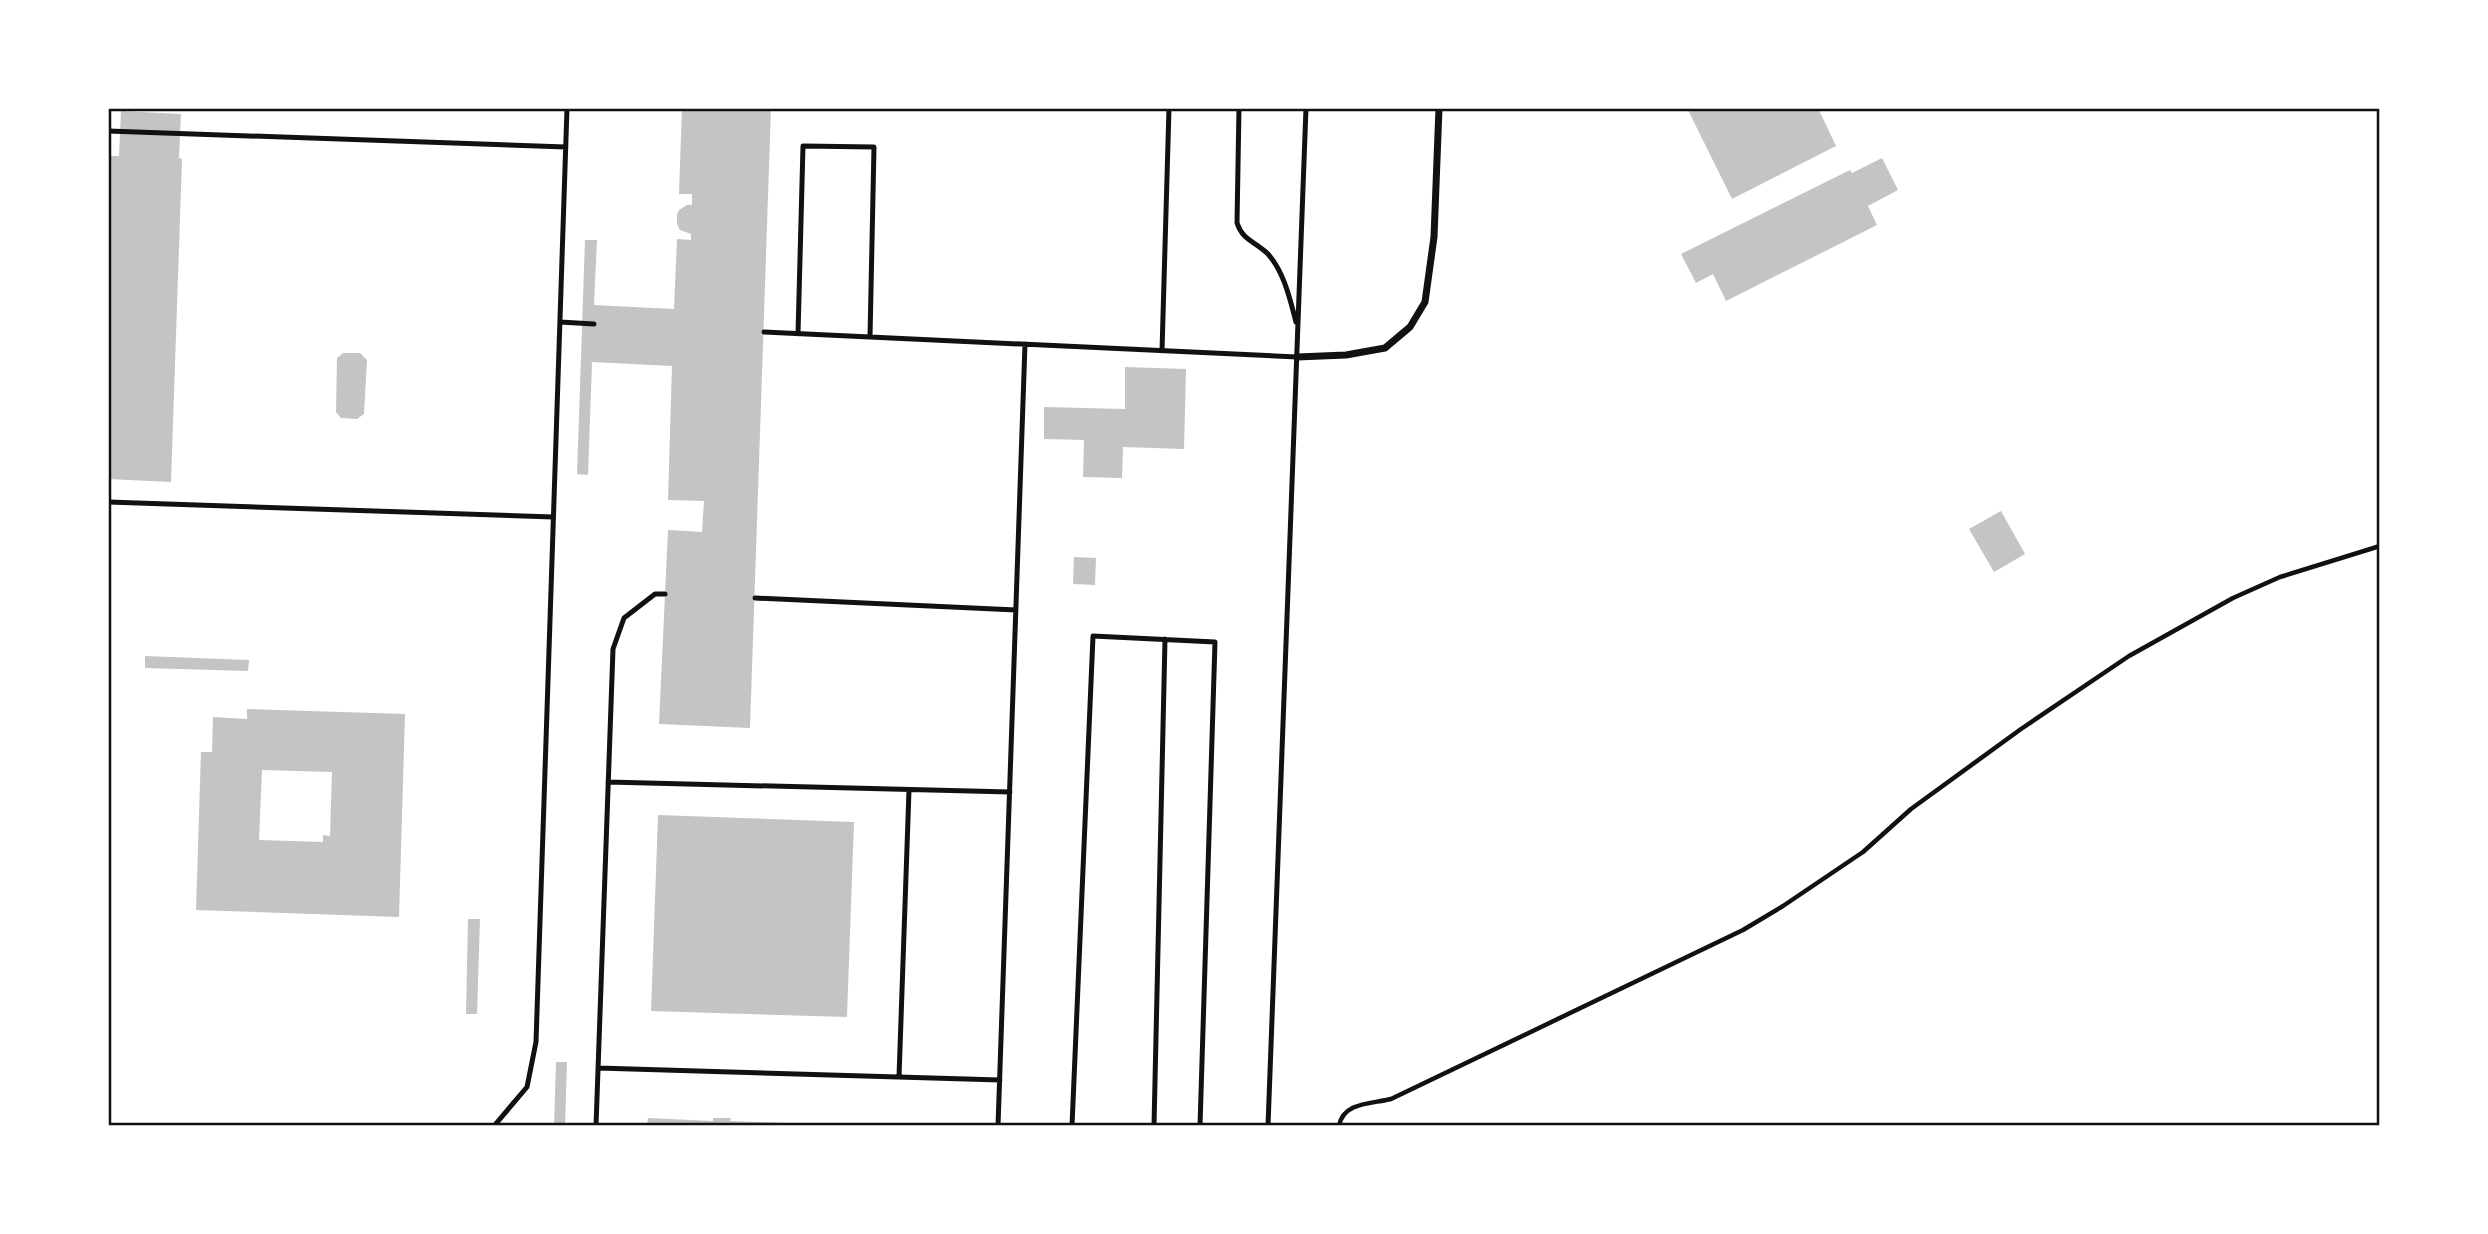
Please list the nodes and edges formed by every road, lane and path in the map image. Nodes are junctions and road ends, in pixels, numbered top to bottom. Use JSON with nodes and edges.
{"nodes":[{"id":1,"x":567,"y":108,"type":"edge"},
{"id":2,"x":1169,"y":108,"type":"edge"},
{"id":3,"x":1239,"y":108,"type":"edge"},
{"id":4,"x":1306,"y":108,"type":"edge"},
{"id":5,"x":1439,"y":108,"type":"edge"},
{"id":6,"x":108,"y":131,"type":"edge"},
{"id":7,"x":566,"y":147,"type":"junction"},
{"id":8,"x":560,"y":322,"type":"junction"},
{"id":9,"x":594,"y":324,"type":"dead end"},
{"id":10,"x":1298,"y":328,"type":"junction"},
{"id":11,"x":764,"y":332,"type":"dead end"},
{"id":12,"x":798,"y":334,"type":"junction"},
{"id":13,"x":870,"y":337,"type":"junction"},
{"id":14,"x":1025,"y":344,"type":"junction"},
{"id":15,"x":1162,"y":351,"type":"junction"},
{"id":16,"x":1297,"y":357,"type":"junction"},
{"id":17,"x":108,"y":502,"type":"edge"},
{"id":18,"x":553,"y":517,"type":"junction"},
{"id":19,"x":2379,"y":547,"type":"edge"},
{"id":20,"x":665,"y":594,"type":"dead end"},
{"id":21,"x":755,"y":598,"type":"dead end"},
{"id":22,"x":1016,"y":610,"type":"junction"},
{"id":23,"x":1165,"y":639,"type":"junction"},
{"id":24,"x":608,"y":782,"type":"junction"},
{"id":25,"x":909,"y":790,"type":"junction"},
{"id":26,"x":1010,"y":792,"type":"junction"},
{"id":27,"x":598,"y":1068,"type":"junction"},
{"id":28,"x":899,"y":1077,"type":"junction"},
{"id":29,"x":1000,"y":1080,"type":"junction"},
{"id":30,"x":494,"y":1125,"type":"edge"},
{"id":31,"x":596,"y":1125,"type":"edge"},
{"id":32,"x":998,"y":1125,"type":"edge"},
{"id":33,"x":1072,"y":1125,"type":"edge"},
{"id":34,"x":1153,"y":1125,"type":"edge"},
{"id":35,"x":1200,"y":1125,"type":"edge"},
{"id":36,"x":1268,"y":1125,"type":"edge"},
{"id":37,"x":1339,"y":1125,"type":"edge"}],
"edges":[{"from":1,"to":7,"type":"lane"},
{"from":2,"to":15,"type":"lane"},
{"from":3,"to":10,"type":"lane"},
{"from":4,"to":10,"type":"lane"},
{"from":5,"to":16,"type":"street"},
{"from":6,"to":7,"type":"lane"},
{"from":7,"to":8,"type":"lane"},
{"from":8,"to":9,"type":"lane"},
{"from":8,"to":18,"type":"lane"},
{"from":10,"to":16,"type":"lane"},
{"from":11,"to":12,"type":"lane"},
{"from":12,"to":13,"type":"lane"},
{"from":12,"to":13,"type":"lane"},
{"from":13,"to":14,"type":"lane"},
{"from":14,"to":15,"type":"lane"},
{"from":14,"to":22,"type":"lane"},
{"from":15,"to":16,"type":"lane"},
{"from":16,"to":36,"type":"lane"},
{"from":17,"to":18,"type":"lane"},
{"from":18,"to":30,"type":"lane"},
{"from":19,"to":37,"type":"path"},
{"from":20,"to":24,"type":"lane"},
{"from":21,"to":22,"type":"lane"},
{"from":22,"to":26,"type":"lane"},
{"from":23,"to":33,"type":"lane"},
{"from":23,"to":34,"type":"lane"},
{"from":23,"to":35,"type":"lane"},
{"from":24,"to":25,"type":"lane"},
{"from":24,"to":27,"type":"lane"},
{"from":25,"to":26,"type":"lane"},
{"from":25,"to":28,"type":"lane"},
{"from":26,"to":29,"type":"lane"},
{"from":27,"to":28,"type":"lane"},
{"from":27,"to":31,"type":"lane"},
{"from":28,"to":29,"type":"lane"},
{"from":29,"to":32,"type":"lane"}]}
